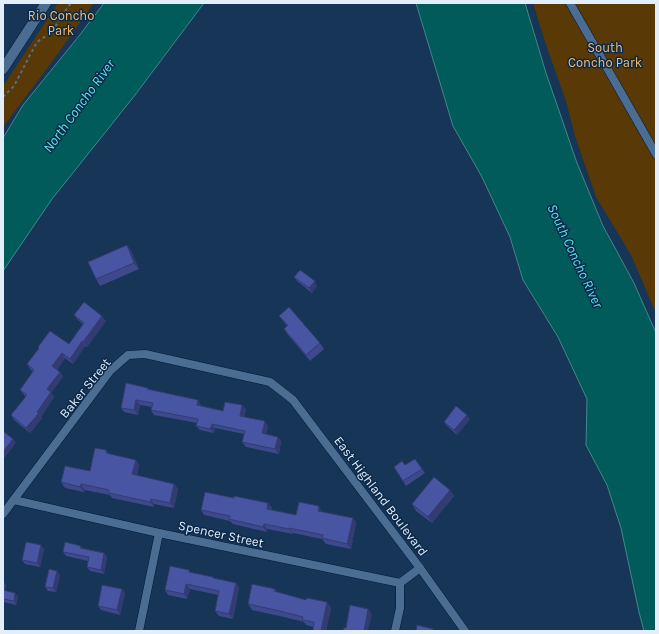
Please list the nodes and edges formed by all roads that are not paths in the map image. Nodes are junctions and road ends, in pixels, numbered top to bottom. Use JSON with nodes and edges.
{"nodes":[{"id":1,"x":46,"y":3,"type":"edge"},
{"id":2,"x":570,"y":3,"type":"edge"},
{"id":3,"x":3,"y":69,"type":"edge"},
{"id":4,"x":656,"y":154,"type":"edge"},
{"id":5,"x":270,"y":382,"type":"joint"},
{"id":6,"x":14,"y":500,"type":"junction"},
{"id":7,"x":3,"y":514,"type":"edge"},
{"id":8,"x":159,"y":533,"type":"junction"},
{"id":9,"x":420,"y":568,"type":"junction"},
{"id":10,"x":400,"y":583,"type":"junction"},
{"id":11,"x":139,"y":631,"type":"edge"},
{"id":12,"x":395,"y":631,"type":"edge"},
{"id":13,"x":466,"y":631,"type":"edge"}],
"edges":[{"from":1,"to":3,"type":"street"},
{"from":2,"to":4,"type":"street"},
{"from":5,"to":6,"type":"street","name":"Baker Street"},
{"from":5,"to":9,"type":"street","name":"East Highland Boulevard"},
{"from":6,"to":7,"type":"street","name":"Baker Street"},
{"from":6,"to":8,"type":"street","name":"Spencer Street"},
{"from":8,"to":10,"type":"street","name":"Spencer Street"},
{"from":8,"to":11,"type":"street"},
{"from":9,"to":10,"type":"street"},
{"from":9,"to":13,"type":"street","name":"East Highland Boulevard"},
{"from":10,"to":12,"type":"street"}]}
